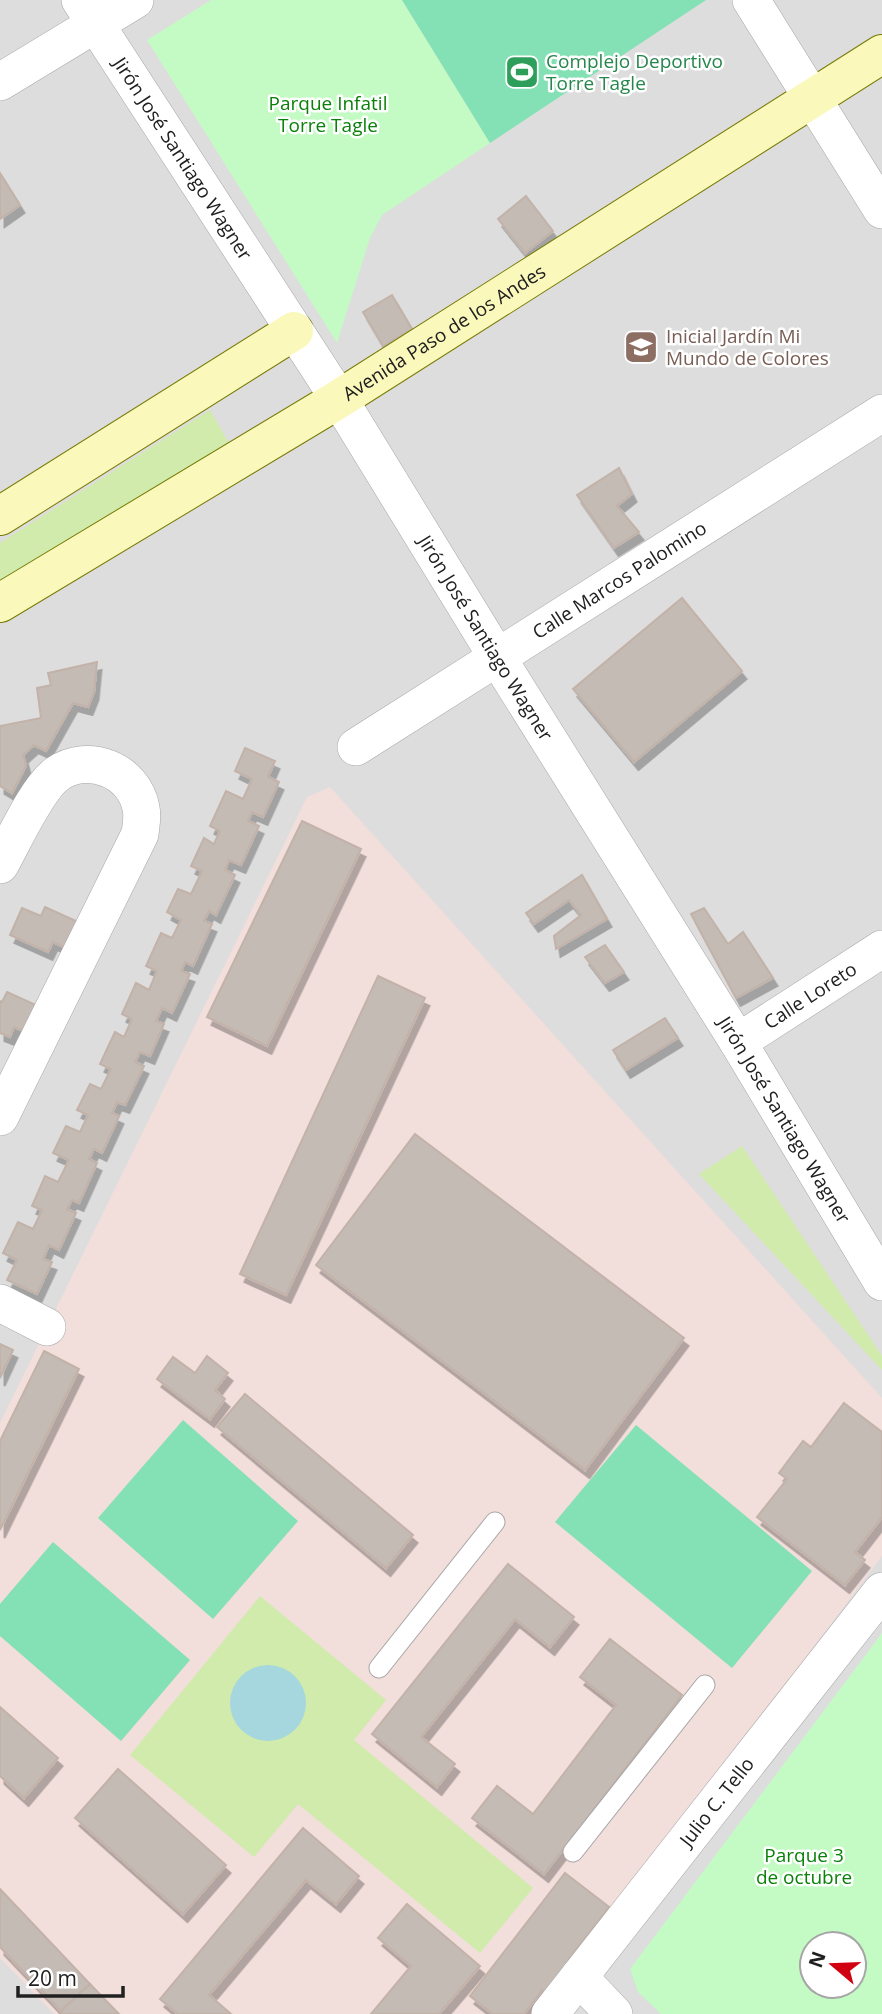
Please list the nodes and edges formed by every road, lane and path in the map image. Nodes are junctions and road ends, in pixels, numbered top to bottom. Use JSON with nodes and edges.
{"nodes":[{"id":1,"x":135,"y":0,"type":"edge"},
{"id":2,"x":751,"y":0,"type":"edge"},
{"id":3,"x":88,"y":12,"type":"edge"},
{"id":4,"x":882,"y":54,"type":"edge"},
{"id":5,"x":0,"y":82,"type":"edge"},
{"id":6,"x":813,"y":99,"type":"junction"},
{"id":7,"x":882,"y":211,"type":"edge"},
{"id":8,"x":294,"y":331,"type":"junction"},
{"id":9,"x":339,"y":399,"type":"junction"},
{"id":10,"x":882,"y":413,"type":"edge"},
{"id":11,"x":0,"y":516,"type":"edge"},
{"id":12,"x":0,"y":603,"type":"edge"},
{"id":13,"x":497,"y":657,"type":"junction"},
{"id":14,"x":356,"y":747,"type":"dead end"},
{"id":15,"x":0,"y":865,"type":"edge"},
{"id":16,"x":882,"y":949,"type":"edge"},
{"id":17,"x":738,"y":1042,"type":"junction"},
{"id":18,"x":0,"y":1117,"type":"edge"},
{"id":19,"x":877,"y":1261,"type":"edge"},
{"id":20,"x":0,"y":1303,"type":"edge"},
{"id":21,"x":47,"y":1327,"type":"dead end"},
{"id":22,"x":495,"y":1522,"type":"dead end"},
{"id":23,"x":882,"y":1591,"type":"edge"},
{"id":24,"x":379,"y":1668,"type":"dead end"},
{"id":25,"x":705,"y":1685,"type":"dead end"},
{"id":26,"x":573,"y":1852,"type":"dead end"},
{"id":27,"x":579,"y":1977,"type":"junction"},
{"id":28,"x":550,"y":2014,"type":"edge"},
{"id":29,"x":614,"y":2014,"type":"edge"}],
"edges":[{"from":1,"to":3,"type":"street"},
{"from":2,"to":6,"type":"street"},
{"from":3,"to":5,"type":"street"},
{"from":3,"to":8,"type":"street","name":"Jirón José Santiago Wagner"},
{"from":4,"to":6,"type":"street","name":"Avenida Paso de los Andes"},
{"from":6,"to":7,"type":"street"},
{"from":6,"to":9,"type":"street","name":"Avenida Paso de los Andes"},
{"from":8,"to":9,"type":"street","name":"Jirón José Santiago Wagner"},
{"from":8,"to":11,"type":"street"},
{"from":9,"to":12,"type":"street","name":"Avenida Paso de los Andes"},
{"from":9,"to":13,"type":"street","name":"Jirón José Santiago Wagner"},
{"from":10,"to":13,"type":"street","name":"Calle Marcos Palomino"},
{"from":13,"to":14,"type":"street","name":"Calle Marcos Palomino"},
{"from":13,"to":17,"type":"street","name":"Jirón José Santiago Wagner"},
{"from":15,"to":18,"type":"street"},
{"from":16,"to":17,"type":"street","name":"Calle Loreto"},
{"from":17,"to":19,"type":"street","name":"Jirón José Santiago Wagner"},
{"from":20,"to":21,"type":"street"},
{"from":22,"to":24,"type":"lane"},
{"from":23,"to":27,"type":"street","name":"Julio C. Tello"},
{"from":25,"to":26,"type":"lane"},
{"from":27,"to":28,"type":"street","name":"Julio C. Tello"},
{"from":27,"to":29,"type":"street"}]}
